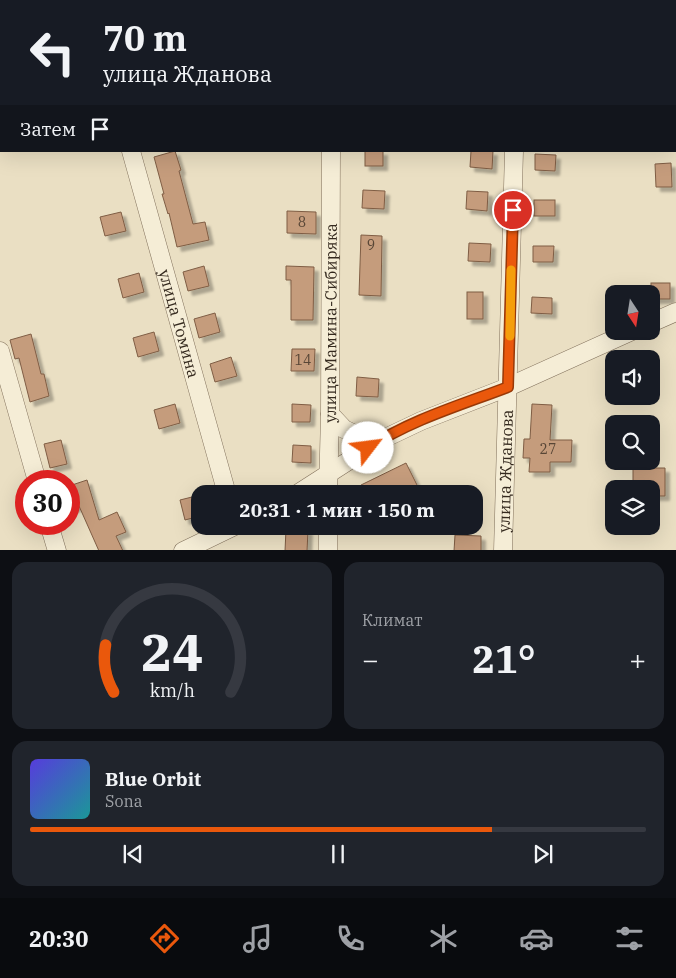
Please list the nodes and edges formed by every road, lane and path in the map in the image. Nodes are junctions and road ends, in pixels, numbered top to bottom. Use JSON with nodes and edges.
{"nodes":[{"id":1,"x":131,"y":152,"type":"edge"},
{"id":2,"x":331,"y":152,"type":"edge"},
{"id":3,"x":514,"y":152,"type":"edge"},
{"id":4,"x":676,"y":312,"type":"edge"},
{"id":5,"x":660,"y":319,"type":"edge"},
{"id":6,"x":612,"y":340,"type":"edge"},
{"id":7,"x":0,"y":351,"type":"edge"},
{"id":8,"x":508,"y":387,"type":"junction"},
{"id":9,"x":330,"y":414,"type":"junction"},
{"id":10,"x":381,"y":440,"type":"junction"},
{"id":11,"x":34,"y":470,"type":"edge"},
{"id":12,"x":328,"y":474,"type":"junction"},
{"id":13,"x":224,"y":485,"type":"edge"},
{"id":14,"x":311,"y":485,"type":"edge"},
{"id":15,"x":328,"y":485,"type":"edge"},
{"id":16,"x":52,"y":535,"type":"edge"},
{"id":17,"x":216,"y":535,"type":"edge"},
{"id":18,"x":328,"y":535,"type":"edge"},
{"id":19,"x":57,"y":550,"type":"edge"},
{"id":20,"x":183,"y":550,"type":"edge"},
{"id":21,"x":328,"y":550,"type":"edge"},
{"id":22,"x":503,"y":550,"type":"edge"}],
"edges":[{"from":1,"to":13,"type":"street","name":"улица Томина"},
{"from":2,"to":9,"type":"street","name":"улица Мамина-Сибиряка"},
{"from":3,"to":8,"type":"street","name":"улица Жданова"},
{"from":4,"to":5,"type":"street"},
{"from":6,"to":8,"type":"street"},
{"from":7,"to":11,"type":"street"},
{"from":8,"to":10,"type":"street"},
{"from":8,"to":22,"type":"street","name":"улица Жданова"},
{"from":9,"to":10,"type":"street"},
{"from":9,"to":12,"type":"street","name":"улица Мамина-Сибиряка"},
{"from":10,"to":12,"type":"street"},
{"from":12,"to":14,"type":"street"},
{"from":12,"to":15,"type":"street","name":"улица Мамина-Сибиряка"},
{"from":16,"to":19,"type":"street"},
{"from":17,"to":20,"type":"street"},
{"from":18,"to":21,"type":"street"}]}
